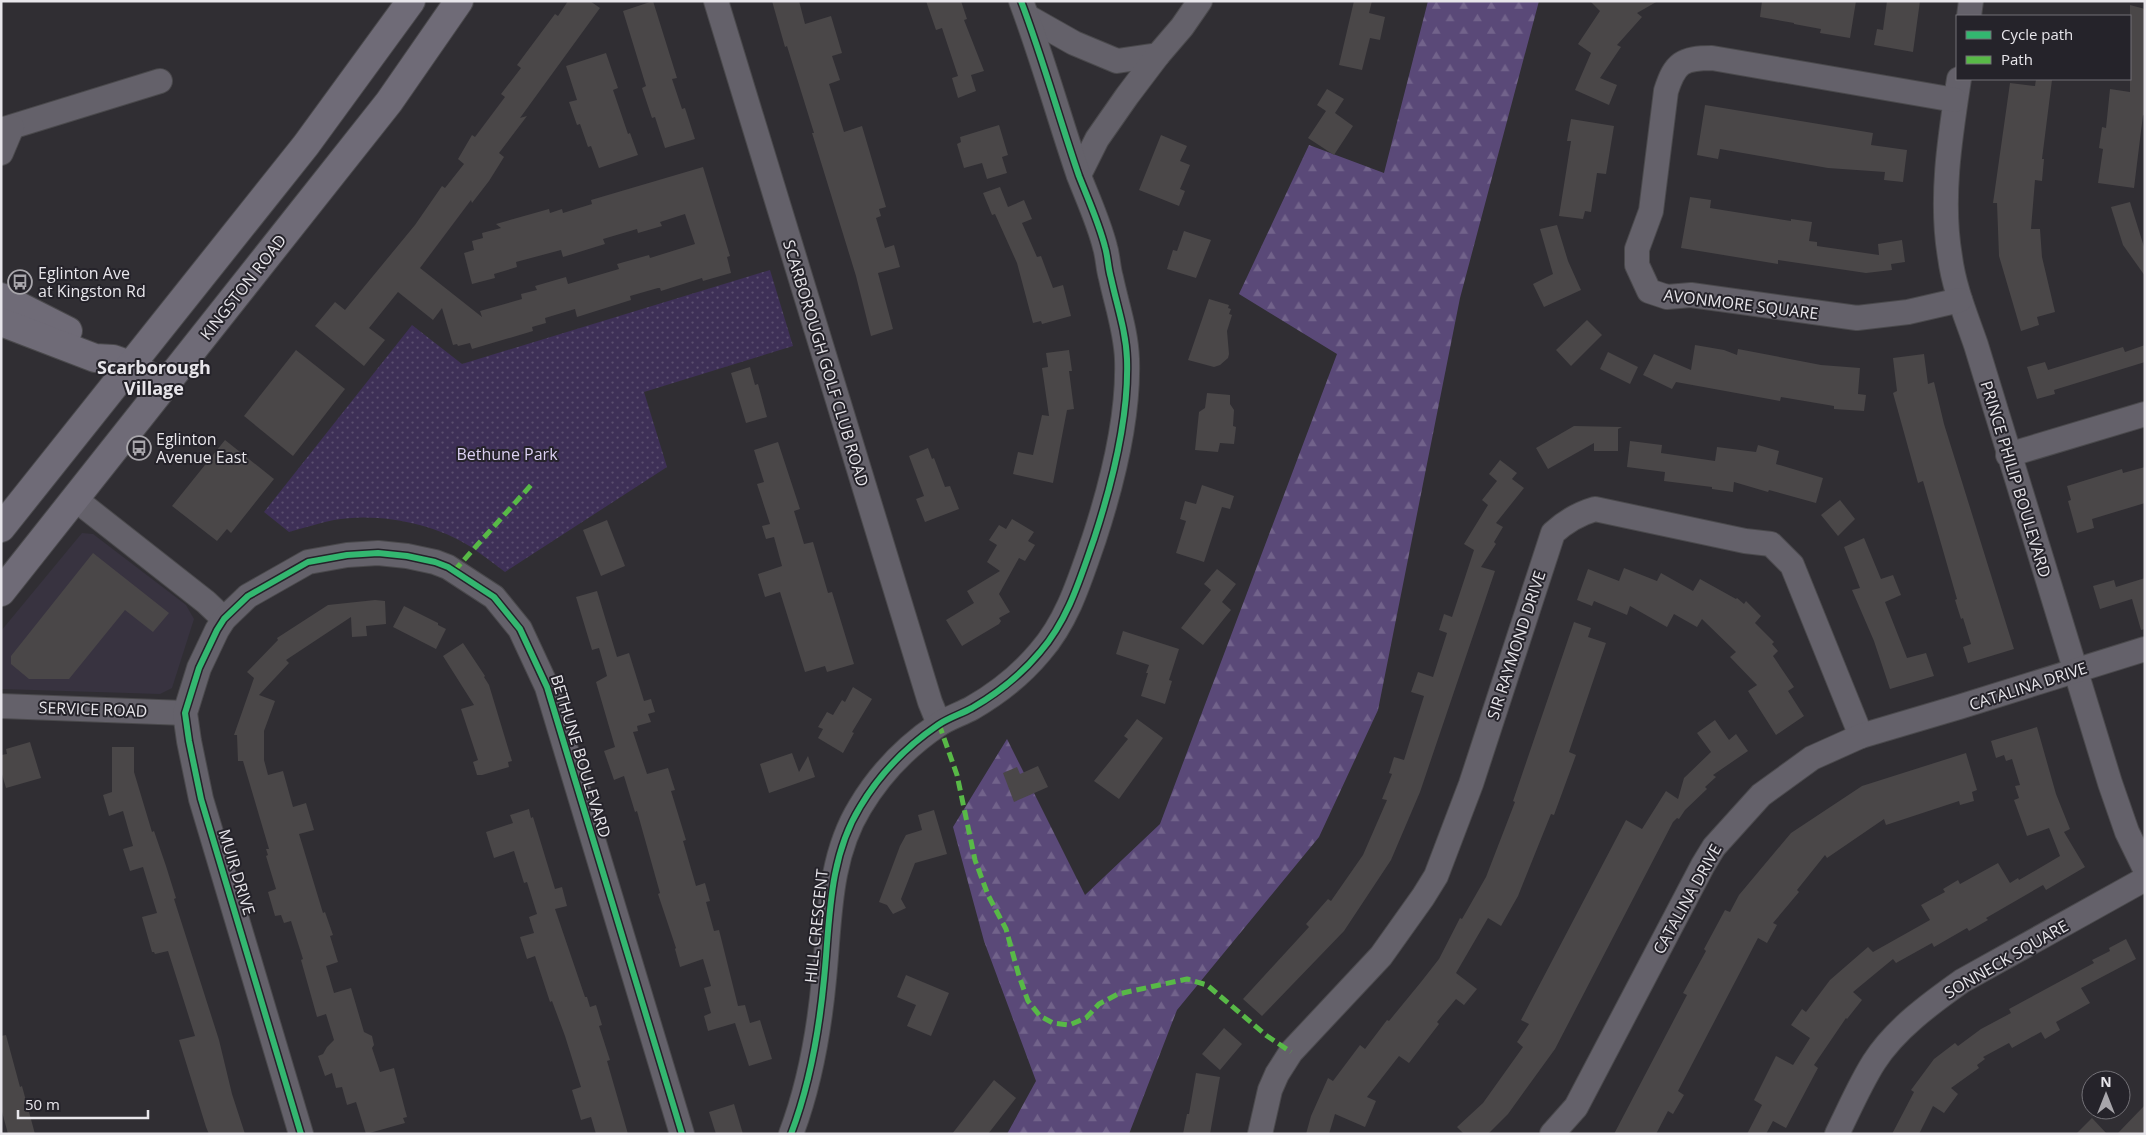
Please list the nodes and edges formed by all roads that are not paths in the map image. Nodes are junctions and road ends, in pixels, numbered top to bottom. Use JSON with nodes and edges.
{"nodes":[{"id":1,"x":411,"y":1,"type":"edge"},
{"id":2,"x":459,"y":1,"type":"edge"},
{"id":3,"x":716,"y":1,"type":"edge"},
{"id":4,"x":1200,"y":1,"type":"edge"},
{"id":5,"x":1971,"y":1,"type":"edge"},
{"id":6,"x":1025,"y":9,"type":"edge"},
{"id":7,"x":1969,"y":15,"type":"edge"},
{"id":8,"x":1158,"y":55,"type":"junction"},
{"id":9,"x":160,"y":81,"type":"dead end"},
{"id":10,"x":1957,"y":89,"type":"edge"},
{"id":11,"x":7,"y":128,"type":"edge"},
{"id":12,"x":1,"y":153,"type":"edge"},
{"id":13,"x":1079,"y":175,"type":"junction"},
{"id":14,"x":1,"y":297,"type":"edge"},
{"id":15,"x":1960,"y":300,"type":"junction"},
{"id":16,"x":1,"y":322,"type":"edge"},
{"id":17,"x":121,"y":362,"type":"junction"},
{"id":18,"x":166,"y":385,"type":"junction"},
{"id":19,"x":2145,"y":414,"type":"edge"},
{"id":20,"x":2008,"y":455,"type":"junction"},
{"id":21,"x":76,"y":499,"type":"junction"},
{"id":22,"x":1,"y":528,"type":"edge"},
{"id":23,"x":1,"y":592,"type":"edge"},
{"id":24,"x":224,"y":619,"type":"junction"},
{"id":25,"x":2145,"y":649,"type":"edge"},
{"id":26,"x":2075,"y":671,"type":"junction"},
{"id":27,"x":1,"y":706,"type":"edge"},
{"id":28,"x":184,"y":713,"type":"junction"},
{"id":29,"x":939,"y":724,"type":"junction"},
{"id":30,"x":1861,"y":736,"type":"junction"},
{"id":31,"x":2145,"y":869,"type":"edge"},
{"id":32,"x":2145,"y":879,"type":"edge"},
{"id":33,"x":301,"y":1134,"type":"edge"},
{"id":34,"x":682,"y":1134,"type":"edge"},
{"id":35,"x":791,"y":1134,"type":"edge"},
{"id":36,"x":1260,"y":1134,"type":"edge"},
{"id":37,"x":1552,"y":1134,"type":"edge"},
{"id":38,"x":1837,"y":1134,"type":"edge"}],
"edges":[{"from":1,"to":17,"type":"main road"},
{"from":2,"to":18,"type":"main road","name":"KINGSTON ROAD"},
{"from":3,"to":29,"type":"street","name":"SCARBOROUGH GOLF CLUB ROAD"},
{"from":4,"to":8,"type":"street"},
{"from":5,"to":7,"type":"street"},
{"from":6,"to":8,"type":"street"},
{"from":6,"to":13,"type":"street","name":"HILL CRESCENT"},
{"from":8,"to":13,"type":"street"},
{"from":9,"to":11,"type":"street"},
{"from":10,"to":15,"type":"street","name":"PRINCE PHILIP BOULEVARD"},
{"from":10,"to":15,"type":"street","name":"AVONMORE SQUARE"},
{"from":11,"to":12,"type":"street"},
{"from":13,"to":29,"type":"street","name":"HILL CRESCENT"},
{"from":14,"to":17,"type":"main road"},
{"from":15,"to":20,"type":"street","name":"PRINCE PHILIP BOULEVARD"},
{"from":16,"to":17,"type":"main road"},
{"from":17,"to":18,"type":"main road"},
{"from":17,"to":22,"type":"main road"},
{"from":18,"to":21,"type":"main road","name":"KINGSTON ROAD"},
{"from":19,"to":20,"type":"street"},
{"from":20,"to":26,"type":"street","name":"PRINCE PHILIP BOULEVARD"},
{"from":21,"to":23,"type":"main road","name":"KINGSTON ROAD"},
{"from":21,"to":24,"type":"street"},
{"from":24,"to":28,"type":"street","name":"MUIR DRIVE"},
{"from":24,"to":34,"type":"street","name":"BETHUNE BOULEVARD"},
{"from":25,"to":26,"type":"street","name":"CATALINA DRIVE"},
{"from":26,"to":30,"type":"street","name":"CATALINA DRIVE"},
{"from":26,"to":31,"type":"street","name":"PRINCE PHILIP BOULEVARD"},
{"from":27,"to":28,"type":"street","name":"SERVICE ROAD"},
{"from":28,"to":33,"type":"street","name":"MUIR DRIVE"},
{"from":29,"to":35,"type":"street","name":"HILL CRESCENT"},
{"from":30,"to":36,"type":"street","name":"SIR RAYMOND DRIVE"},
{"from":30,"to":37,"type":"street","name":"CATALINA DRIVE"},
{"from":32,"to":38,"type":"street","name":"SONNECK SQUARE"}]}
